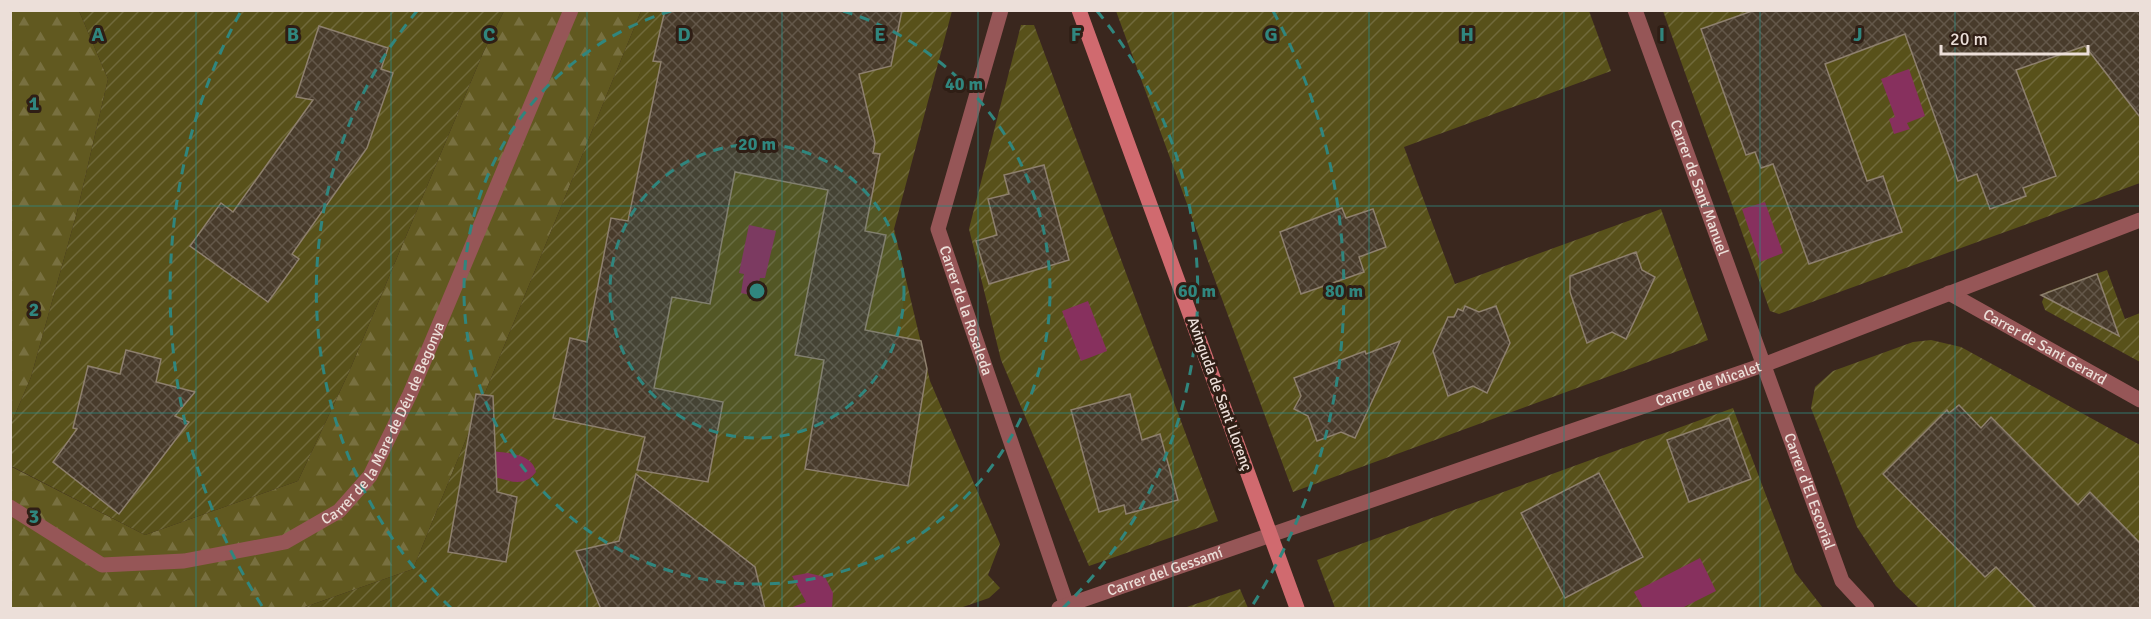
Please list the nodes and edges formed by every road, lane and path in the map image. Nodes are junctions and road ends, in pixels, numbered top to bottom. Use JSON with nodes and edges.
{"nodes":[{"id":1,"x":571,"y":10,"type":"edge"},
{"id":2,"x":1002,"y":10,"type":"edge"},
{"id":3,"x":1079,"y":10,"type":"edge"},
{"id":4,"x":1635,"y":10,"type":"edge"},
{"id":5,"x":2140,"y":220,"type":"edge"},
{"id":6,"x":1948,"y":293,"type":"junction"},
{"id":7,"x":1766,"y":364,"type":"junction"},
{"id":8,"x":2140,"y":400,"type":"edge"},
{"id":9,"x":10,"y":507,"type":"edge"},
{"id":10,"x":1271,"y":534,"type":"junction"},
{"id":11,"x":1063,"y":607,"type":"edge"},
{"id":12,"x":1297,"y":609,"type":"edge"},
{"id":13,"x":1867,"y":609,"type":"edge"}],
"edges":[{"from":1,"to":9,"type":"street","name":"Carrer de la Mare de Déu de Begonya"},
{"from":2,"to":11,"type":"street","name":"Carrer de la Rosaleda"},
{"from":3,"to":10,"type":"street","name":"Avinguda de Sant Llorenç"},
{"from":4,"to":7,"type":"street","name":"Carrer de Sant Manuel"},
{"from":5,"to":6,"type":"street","name":"Carrer de Micalet"},
{"from":6,"to":7,"type":"street","name":"Carrer de Micalet"},
{"from":6,"to":8,"type":"street","name":"Carrer de Sant Gerard"},
{"from":7,"to":10,"type":"street","name":"Carrer de Micalet"},
{"from":7,"to":13,"type":"street","name":"Carrer d'El Escorial"},
{"from":10,"to":11,"type":"street","name":"Carrer del Gessamí"},
{"from":10,"to":12,"type":"street","name":"Avinguda de Sant Llorenç"}]}
